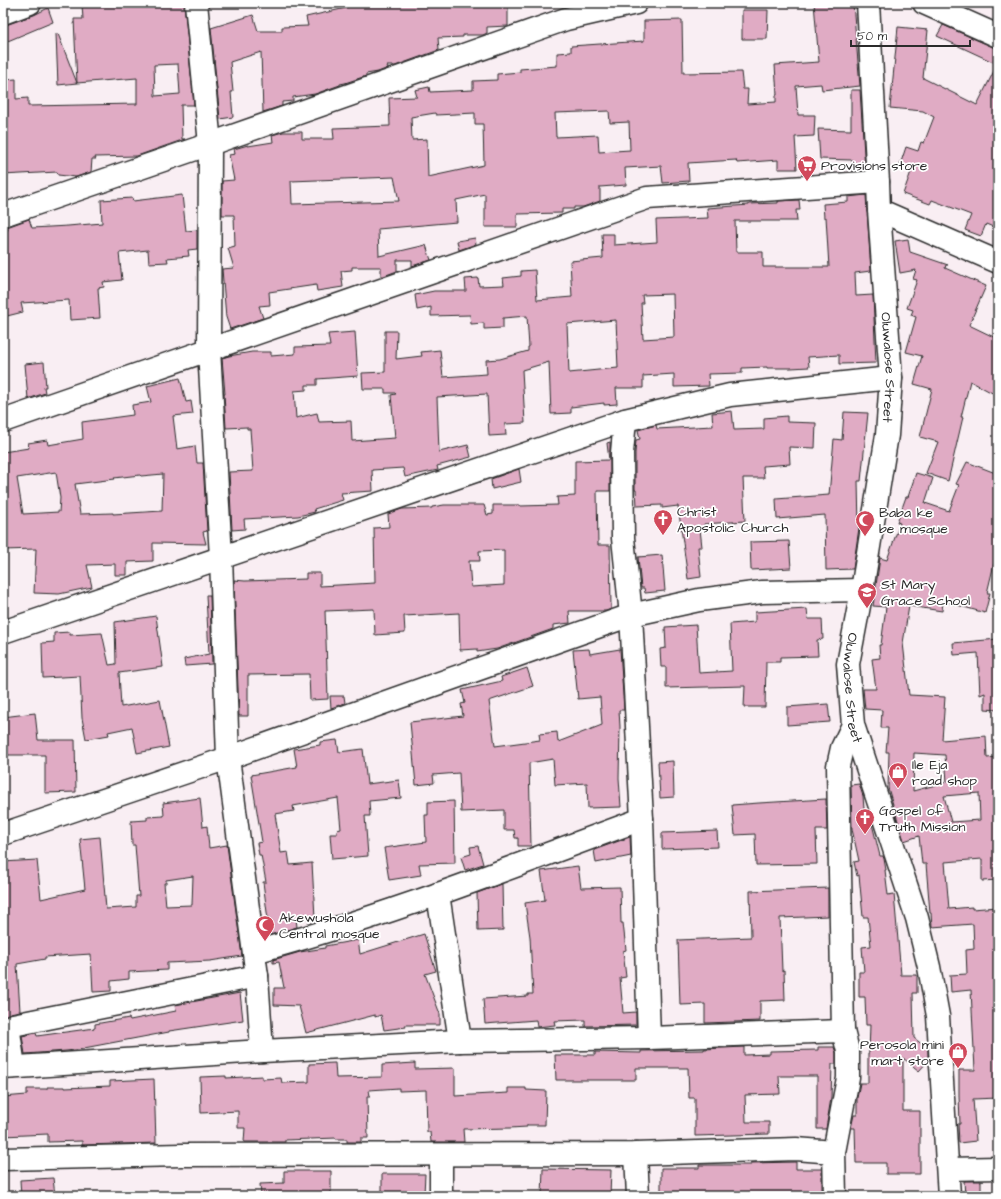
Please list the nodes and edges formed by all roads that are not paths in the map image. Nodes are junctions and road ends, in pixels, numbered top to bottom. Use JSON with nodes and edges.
{"nodes":[{"id":1,"x":30,"y":3,"type":"edge"},
{"id":2,"x":196,"y":3,"type":"edge"},
{"id":3,"x":636,"y":3,"type":"edge"},
{"id":4,"x":868,"y":3,"type":"edge"},
{"id":5,"x":924,"y":3,"type":"edge"},
{"id":6,"x":3,"y":13,"type":"edge"},
{"id":7,"x":998,"y":36,"type":"edge"},
{"id":8,"x":210,"y":144,"type":"junction"},
{"id":9,"x":878,"y":182,"type":"junction"},
{"id":10,"x":879,"y":210,"type":"junction"},
{"id":11,"x":3,"y":215,"type":"edge"},
{"id":12,"x":998,"y":262,"type":"edge"},
{"id":13,"x":209,"y":350,"type":"junction"},
{"id":14,"x":891,"y":378,"type":"junction"},
{"id":15,"x":625,"y":420,"type":"junction"},
{"id":16,"x":3,"y":421,"type":"edge"},
{"id":17,"x":221,"y":557,"type":"junction"},
{"id":18,"x":862,"y":590,"type":"junction"},
{"id":19,"x":631,"y":615,"type":"junction"},
{"id":20,"x":3,"y":632,"type":"edge"},
{"id":21,"x":853,"y":725,"type":"junction"},
{"id":22,"x":228,"y":758,"type":"junction"},
{"id":23,"x":642,"y":820,"type":"junction"},
{"id":24,"x":3,"y":834,"type":"edge"},
{"id":25,"x":438,"y":894,"type":"junction"},
{"id":26,"x":254,"y":952,"type":"junction"},
{"id":27,"x":257,"y":976,"type":"junction"},
{"id":28,"x":843,"y":1030,"type":"junction"},
{"id":29,"x":649,"y":1038,"type":"junction"},
{"id":30,"x":460,"y":1041,"type":"junction"},
{"id":31,"x":262,"y":1051,"type":"junction"},
{"id":32,"x":8,"y":1068,"type":"edge"},
{"id":33,"x":834,"y":1152,"type":"junction"},
{"id":34,"x":636,"y":1154,"type":"junction"},
{"id":35,"x":441,"y":1155,"type":"junction"},
{"id":36,"x":3,"y":1159,"type":"edge"},
{"id":37,"x":998,"y":1168,"type":"edge"},
{"id":38,"x":948,"y":1169,"type":"junction"},
{"id":39,"x":441,"y":1196,"type":"edge"},
{"id":40,"x":638,"y":1196,"type":"edge"},
{"id":41,"x":835,"y":1196,"type":"edge"},
{"id":42,"x":949,"y":1196,"type":"edge"}],
"edges":[{"from":1,"to":6,"type":"street"},
{"from":2,"to":8,"type":"street"},
{"from":3,"to":8,"type":"street"},
{"from":4,"to":9,"type":"street","name":"Oluwalose Street"},
{"from":5,"to":7,"type":"street"},
{"from":8,"to":11,"type":"street"},
{"from":8,"to":13,"type":"street"},
{"from":9,"to":10,"type":"street","name":"Oluwalose Street"},
{"from":9,"to":13,"type":"street"},
{"from":10,"to":12,"type":"street"},
{"from":10,"to":14,"type":"street","name":"Oluwalose Street"},
{"from":13,"to":16,"type":"street"},
{"from":13,"to":17,"type":"street"},
{"from":14,"to":15,"type":"street"},
{"from":14,"to":18,"type":"street","name":"Oluwalose Street"},
{"from":15,"to":17,"type":"street"},
{"from":15,"to":19,"type":"street"},
{"from":17,"to":20,"type":"street"},
{"from":17,"to":22,"type":"street"},
{"from":18,"to":19,"type":"street"},
{"from":18,"to":21,"type":"street","name":"Oluwalose Street"},
{"from":19,"to":22,"type":"street"},
{"from":19,"to":23,"type":"street"},
{"from":21,"to":28,"type":"street"},
{"from":21,"to":38,"type":"street","name":"Oluwalose Street"},
{"from":22,"to":24,"type":"street"},
{"from":22,"to":26,"type":"street"},
{"from":23,"to":25,"type":"street"},
{"from":23,"to":29,"type":"street"},
{"from":25,"to":26,"type":"street"},
{"from":25,"to":30,"type":"street"},
{"from":26,"to":27,"type":"street"},
{"from":27,"to":31,"type":"street"},
{"from":27,"to":32,"type":"street"},
{"from":28,"to":29,"type":"street"},
{"from":28,"to":33,"type":"street"},
{"from":29,"to":30,"type":"street"},
{"from":30,"to":31,"type":"street"},
{"from":31,"to":32,"type":"street"},
{"from":33,"to":34,"type":"street"},
{"from":33,"to":41,"type":"street"},
{"from":34,"to":35,"type":"street"},
{"from":34,"to":40,"type":"street"},
{"from":35,"to":36,"type":"street"},
{"from":35,"to":39,"type":"street"},
{"from":37,"to":38,"type":"street"},
{"from":38,"to":42,"type":"street","name":"Oluwalose Street"}]}
